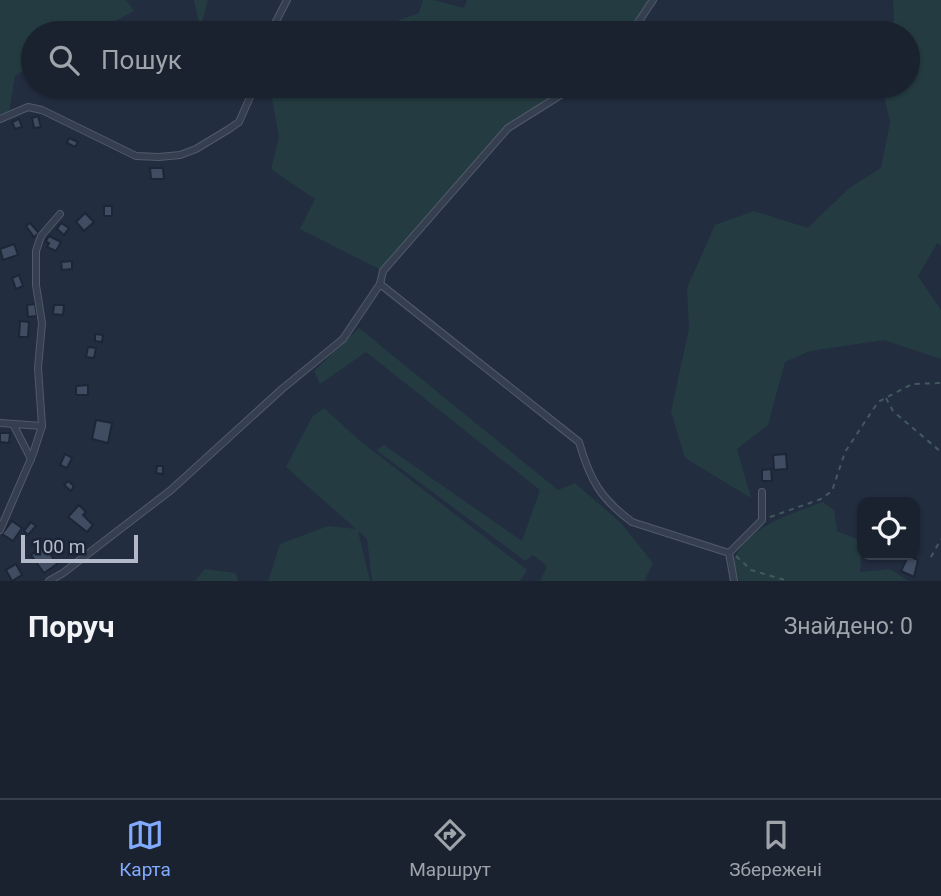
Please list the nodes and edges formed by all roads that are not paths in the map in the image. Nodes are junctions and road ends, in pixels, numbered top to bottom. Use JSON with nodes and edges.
{"nodes":[{"id":1,"x":287,"y":0,"type":"edge"},
{"id":2,"x":653,"y":0,"type":"edge"},
{"id":3,"x":276,"y":21,"type":"edge"},
{"id":4,"x":639,"y":21,"type":"edge"},
{"id":5,"x":250,"y":98,"type":"edge"},
{"id":6,"x":556,"y":98,"type":"edge"},
{"id":7,"x":0,"y":119,"type":"edge"},
{"id":8,"x":60,"y":214,"type":"dead end"},
{"id":9,"x":380,"y":284,"type":"junction"},
{"id":10,"x":0,"y":423,"type":"edge"},
{"id":11,"x":13,"y":424,"type":"junction"},
{"id":12,"x":42,"y":426,"type":"junction"},
{"id":13,"x":32,"y":459,"type":"junction"},
{"id":14,"x":762,"y":492,"type":"dead end"},
{"id":15,"x":0,"y":530,"type":"edge"},
{"id":16,"x":729,"y":553,"type":"junction"},
{"id":17,"x":49,"y":581,"type":"edge"},
{"id":18,"x":734,"y":581,"type":"edge"}],
"edges":[{"from":1,"to":3,"type":"street"},
{"from":2,"to":4,"type":"street"},
{"from":5,"to":7,"type":"street"},
{"from":6,"to":9,"type":"street"},
{"from":8,"to":12,"type":"street"},
{"from":9,"to":16,"type":"street"},
{"from":9,"to":17,"type":"street"},
{"from":10,"to":11,"type":"street"},
{"from":11,"to":12,"type":"street"},
{"from":11,"to":13,"type":"street"},
{"from":12,"to":13,"type":"street"},
{"from":13,"to":15,"type":"street"},
{"from":14,"to":16,"type":"street"},
{"from":16,"to":18,"type":"street"}]}
